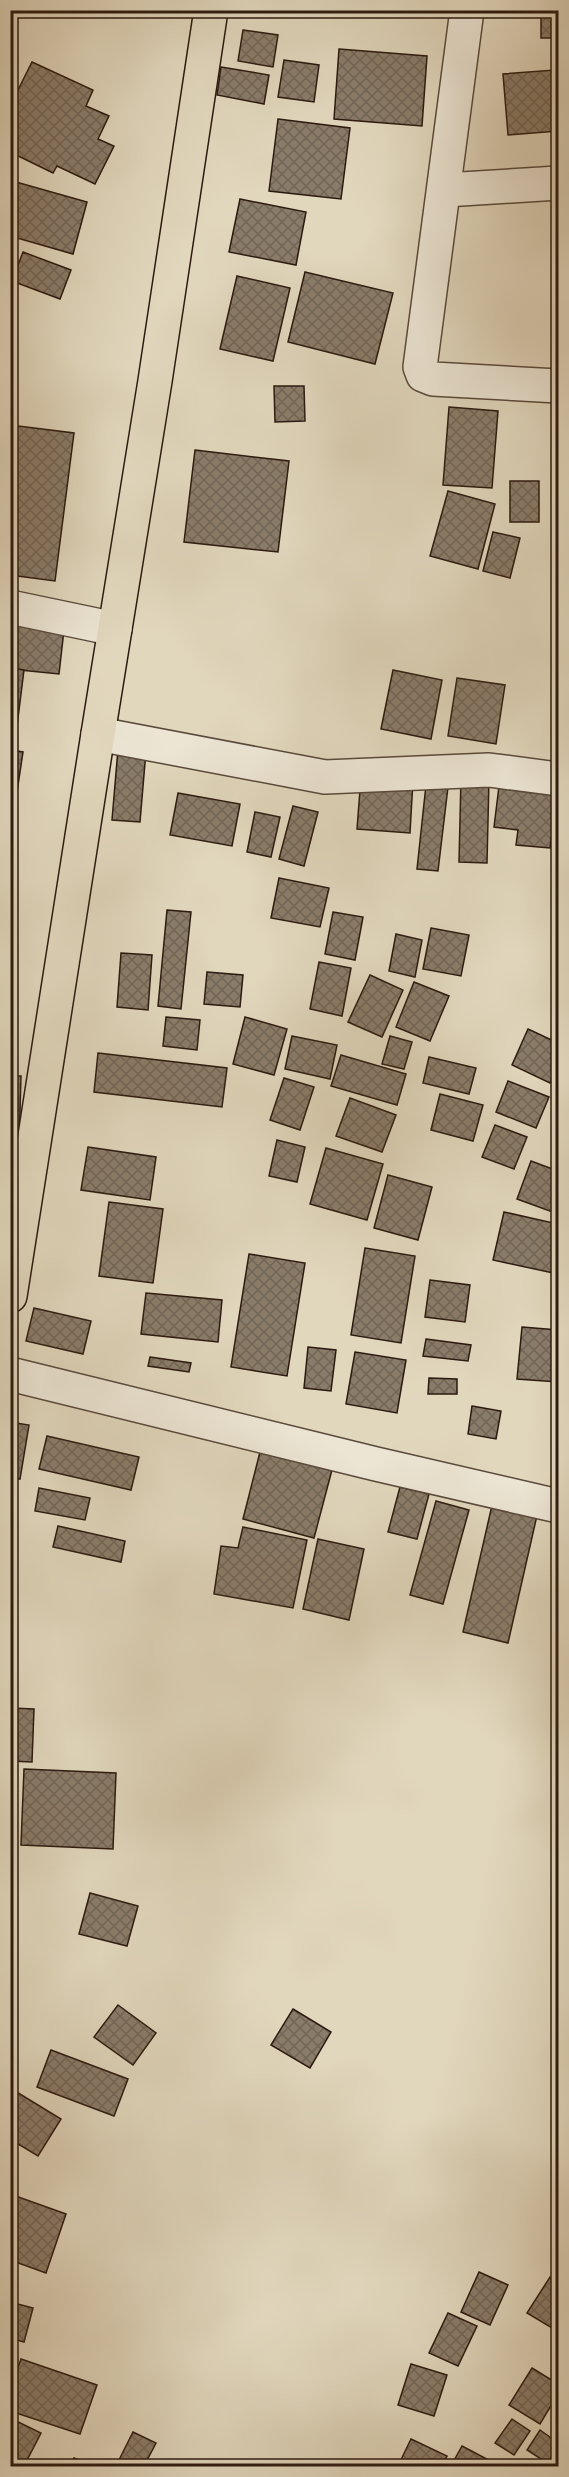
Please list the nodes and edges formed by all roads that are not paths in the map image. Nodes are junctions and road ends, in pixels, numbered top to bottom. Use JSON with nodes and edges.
{"nodes":[{"id":1,"x":211,"y":10,"type":"edge"},
{"id":2,"x":467,"y":10,"type":"edge"},
{"id":3,"x":558,"y":183,"type":"edge"},
{"id":4,"x":445,"y":190,"type":"junction"},
{"id":5,"x":558,"y":386,"type":"edge"},
{"id":6,"x":10,"y":606,"type":"edge"},
{"id":7,"x":116,"y":629,"type":"junction"},
{"id":8,"x":98,"y":734,"type":"junction"},
{"id":9,"x":558,"y":779,"type":"edge"},
{"id":10,"x":21,"y":1172,"type":"edge"},
{"id":11,"x":10,"y":1296,"type":"edge"},
{"id":12,"x":10,"y":1374,"type":"edge"},
{"id":13,"x":558,"y":1506,"type":"edge"}],
"edges":[{"from":1,"to":7,"type":"main road"},
{"from":2,"to":4,"type":"street"},
{"from":3,"to":4,"type":"street"},
{"from":4,"to":5,"type":"street"},
{"from":6,"to":7,"type":"street"},
{"from":7,"to":8,"type":"main road"},
{"from":8,"to":9,"type":"street"},
{"from":8,"to":10,"type":"main road"},
{"from":10,"to":11,"type":"main road"},
{"from":12,"to":13,"type":"street"}]}
